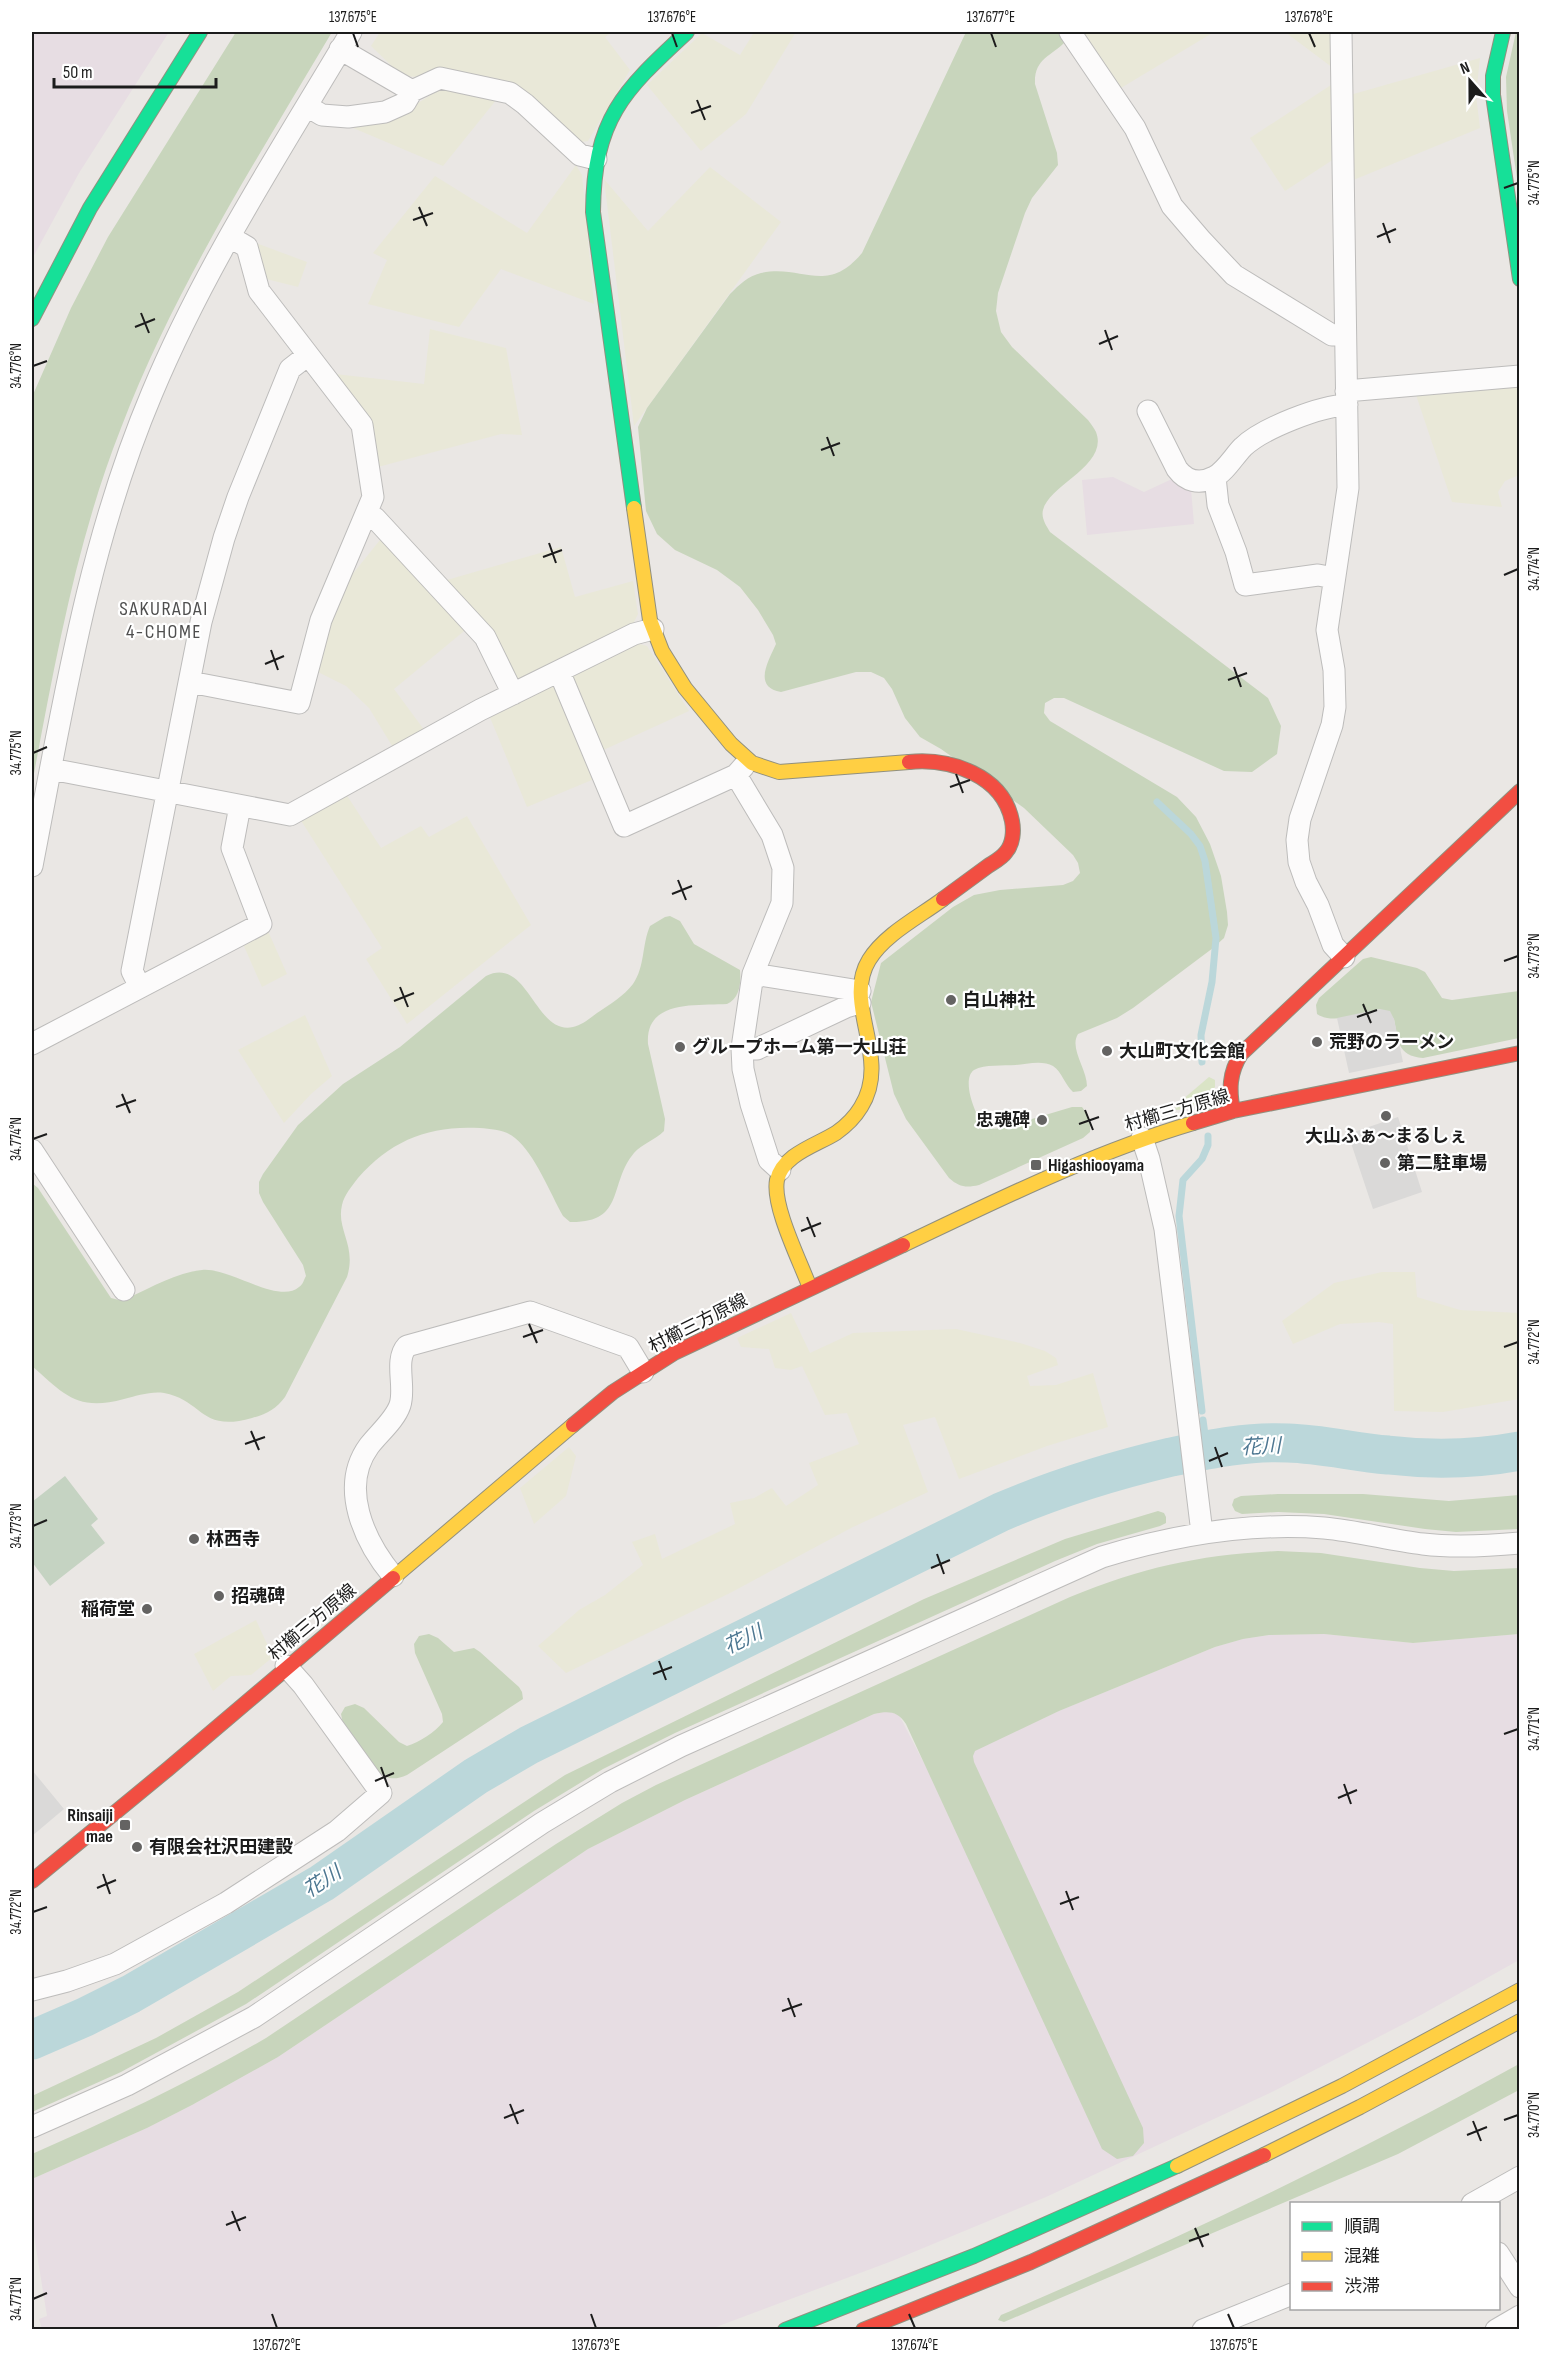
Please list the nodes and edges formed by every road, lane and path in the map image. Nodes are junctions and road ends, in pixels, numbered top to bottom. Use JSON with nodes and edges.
{"nodes":[{"id":1,"x":200,"y":32,"type":"edge"},
{"id":2,"x":687,"y":32,"type":"edge"},
{"id":3,"x":1070,"y":32,"type":"edge"},
{"id":4,"x":1341,"y":32,"type":"edge"},
{"id":5,"x":1503,"y":32,"type":"edge"},
{"id":6,"x":345,"y":40,"type":"edge"},
{"id":7,"x":412,"y":91,"type":"junction"},
{"id":8,"x":307,"y":106,"type":"junction"},
{"id":9,"x":596,"y":159,"type":"junction"},
{"id":10,"x":230,"y":237,"type":"junction"},
{"id":11,"x":1520,"y":279,"type":"edge"},
{"id":12,"x":32,"y":319,"type":"edge"},
{"id":13,"x":1345,"y":334,"type":"junction"},
{"id":14,"x":308,"y":355,"type":"junction"},
{"id":15,"x":1520,"y":376,"type":"edge"},
{"id":16,"x":1346,"y":398,"type":"junction"},
{"id":17,"x":1148,"y":411,"type":"dead end"},
{"id":18,"x":1215,"y":477,"type":"junction"},
{"id":19,"x":366,"y":514,"type":"junction"},
{"id":20,"x":1334,"y":578,"type":"junction"},
{"id":21,"x":653,"y":629,"type":"junction"},
{"id":22,"x":559,"y":671,"type":"junction"},
{"id":23,"x":190,"y":682,"type":"junction"},
{"id":24,"x":513,"y":694,"type":"junction"},
{"id":25,"x":742,"y":768,"type":"junction"},
{"id":26,"x":51,"y":769,"type":"junction"},
{"id":27,"x":168,"y":791,"type":"junction"},
{"id":28,"x":1520,"y":791,"type":"edge"},
{"id":29,"x":240,"y":806,"type":"junction"},
{"id":30,"x":32,"y":866,"type":"edge"},
{"id":31,"x":1344,"y":957,"type":"junction"},
{"id":32,"x":753,"y":974,"type":"junction"},
{"id":33,"x":140,"y":987,"type":"junction"},
{"id":34,"x":860,"y":997,"type":"junction"},
{"id":35,"x":32,"y":1044,"type":"edge"},
{"id":36,"x":742,"y":1048,"type":"junction"},
{"id":37,"x":1520,"y":1053,"type":"edge"},
{"id":38,"x":1233,"y":1111,"type":"junction"},
{"id":39,"x":1142,"y":1138,"type":"junction"},
{"id":40,"x":32,"y":1150,"type":"edge"},
{"id":41,"x":780,"y":1170,"type":"junction"},
{"id":42,"x":810,"y":1288,"type":"junction"},
{"id":43,"x":124,"y":1290,"type":"dead end"},
{"id":44,"x":643,"y":1371,"type":"junction"},
{"id":45,"x":1202,"y":1533,"type":"junction"},
{"id":46,"x":1520,"y":1543,"type":"edge"},
{"id":47,"x":393,"y":1576,"type":"junction"},
{"id":48,"x":286,"y":1666,"type":"junction"},
{"id":49,"x":32,"y":1881,"type":"edge"},
{"id":50,"x":32,"y":1990,"type":"edge"},
{"id":51,"x":1520,"y":1990,"type":"edge"},
{"id":52,"x":1520,"y":2021,"type":"edge"},
{"id":53,"x":32,"y":2127,"type":"edge"},
{"id":54,"x":1520,"y":2177,"type":"edge"},
{"id":55,"x":1476,"y":2202,"type":"edge"},
{"id":56,"x":1500,"y":2256,"type":"edge"},
{"id":57,"x":1520,"y":2286,"type":"edge"},
{"id":58,"x":1290,"y":2295,"type":"edge"},
{"id":59,"x":1520,"y":2316,"type":"edge"},
{"id":60,"x":785,"y":2330,"type":"edge"},
{"id":61,"x":863,"y":2330,"type":"edge"},
{"id":62,"x":1203,"y":2330,"type":"edge"},
{"id":63,"x":1496,"y":2330,"type":"edge"}],
"edges":[{"from":1,"to":12,"type":"street"},
{"from":2,"to":9,"type":"street"},
{"from":3,"to":13,"type":"street"},
{"from":4,"to":13,"type":"street"},
{"from":5,"to":11,"type":"street"},
{"from":6,"to":7,"type":"street"},
{"from":6,"to":8,"type":"street"},
{"from":7,"to":8,"type":"street"},
{"from":7,"to":9,"type":"street"},
{"from":8,"to":10,"type":"street"},
{"from":9,"to":21,"type":"street"},
{"from":10,"to":14,"type":"street"},
{"from":10,"to":26,"type":"street"},
{"from":13,"to":16,"type":"street"},
{"from":14,"to":19,"type":"street"},
{"from":14,"to":23,"type":"street"},
{"from":15,"to":16,"type":"street"},
{"from":16,"to":18,"type":"street"},
{"from":16,"to":20,"type":"street"},
{"from":17,"to":18,"type":"street"},
{"from":18,"to":20,"type":"street"},
{"from":19,"to":23,"type":"street"},
{"from":19,"to":24,"type":"street"},
{"from":20,"to":31,"type":"street"},
{"from":21,"to":22,"type":"street"},
{"from":21,"to":25,"type":"street"},
{"from":22,"to":24,"type":"street"},
{"from":22,"to":25,"type":"street"},
{"from":23,"to":27,"type":"street"},
{"from":24,"to":29,"type":"street"},
{"from":25,"to":32,"type":"street"},
{"from":25,"to":34,"type":"street"},
{"from":26,"to":27,"type":"street"},
{"from":26,"to":30,"type":"street"},
{"from":27,"to":29,"type":"street"},
{"from":27,"to":33,"type":"street"},
{"from":28,"to":31,"type":"street"},
{"from":29,"to":33,"type":"street"},
{"from":31,"to":38,"type":"street"},
{"from":32,"to":34,"type":"street"},
{"from":32,"to":36,"type":"street"},
{"from":33,"to":35,"type":"street"},
{"from":34,"to":36,"type":"street"},
{"from":34,"to":41,"type":"street"},
{"from":36,"to":41,"type":"street"},
{"from":37,"to":38,"type":"street","name":"村櫛三方原線"},
{"from":38,"to":39,"type":"street","name":"村櫛三方原線"},
{"from":39,"to":42,"type":"street","name":"村櫛三方原線"},
{"from":39,"to":45,"type":"street"},
{"from":40,"to":43,"type":"street"},
{"from":41,"to":42,"type":"street"},
{"from":42,"to":44,"type":"street","name":"村櫛三方原線"},
{"from":44,"to":47,"type":"street","name":"村櫛三方原線"},
{"from":44,"to":47,"type":"street"},
{"from":45,"to":46,"type":"street"},
{"from":45,"to":53,"type":"street"},
{"from":47,"to":48,"type":"street","name":"村櫛三方原線"},
{"from":48,"to":49,"type":"street","name":"村櫛三方原線"},
{"from":48,"to":50,"type":"street"},
{"from":51,"to":60,"type":"street"},
{"from":52,"to":61,"type":"street"},
{"from":54,"to":55,"type":"street"},
{"from":56,"to":57,"type":"street"},
{"from":58,"to":62,"type":"street"},
{"from":59,"to":63,"type":"street"}]}
